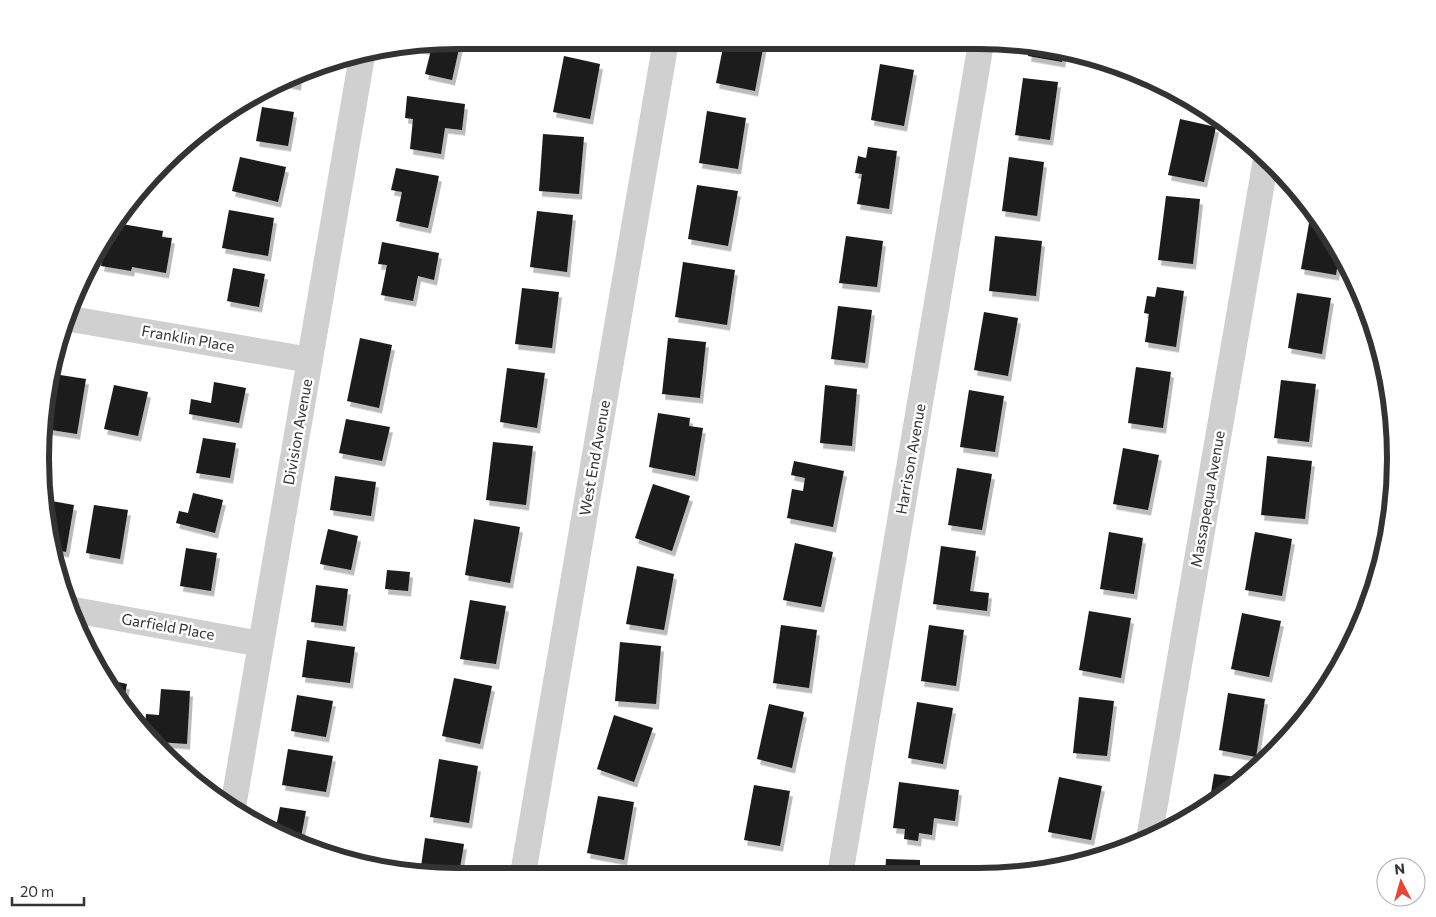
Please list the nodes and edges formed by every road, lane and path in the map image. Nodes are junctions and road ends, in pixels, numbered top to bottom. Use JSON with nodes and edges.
{"nodes":[{"id":1,"x":665,"y":49,"type":"edge"},
{"id":2,"x":980,"y":49,"type":"edge"},
{"id":3,"x":361,"y":61,"type":"edge"},
{"id":4,"x":1265,"y":167,"type":"edge"},
{"id":5,"x":73,"y":319,"type":"edge"},
{"id":6,"x":310,"y":360,"type":"junction"},
{"id":7,"x":78,"y":611,"type":"edge"},
{"id":8,"x":261,"y":644,"type":"junction"},
{"id":9,"x":234,"y":801,"type":"edge"},
{"id":10,"x":1151,"y":830,"type":"edge"},
{"id":11,"x":524,"y":868,"type":"edge"},
{"id":12,"x":841,"y":868,"type":"edge"}],
"edges":[{"from":1,"to":11,"type":"street","name":"West End Avenue"},
{"from":2,"to":12,"type":"street","name":"Harrison Avenue"},
{"from":3,"to":6,"type":"street","name":"Division Avenue"},
{"from":4,"to":10,"type":"street","name":"Massapequa Avenue"},
{"from":5,"to":6,"type":"street","name":"Franklin Place"},
{"from":6,"to":8,"type":"street","name":"Division Avenue"},
{"from":7,"to":8,"type":"street","name":"Garfield Place"},
{"from":8,"to":9,"type":"street","name":"Division Avenue"}]}
